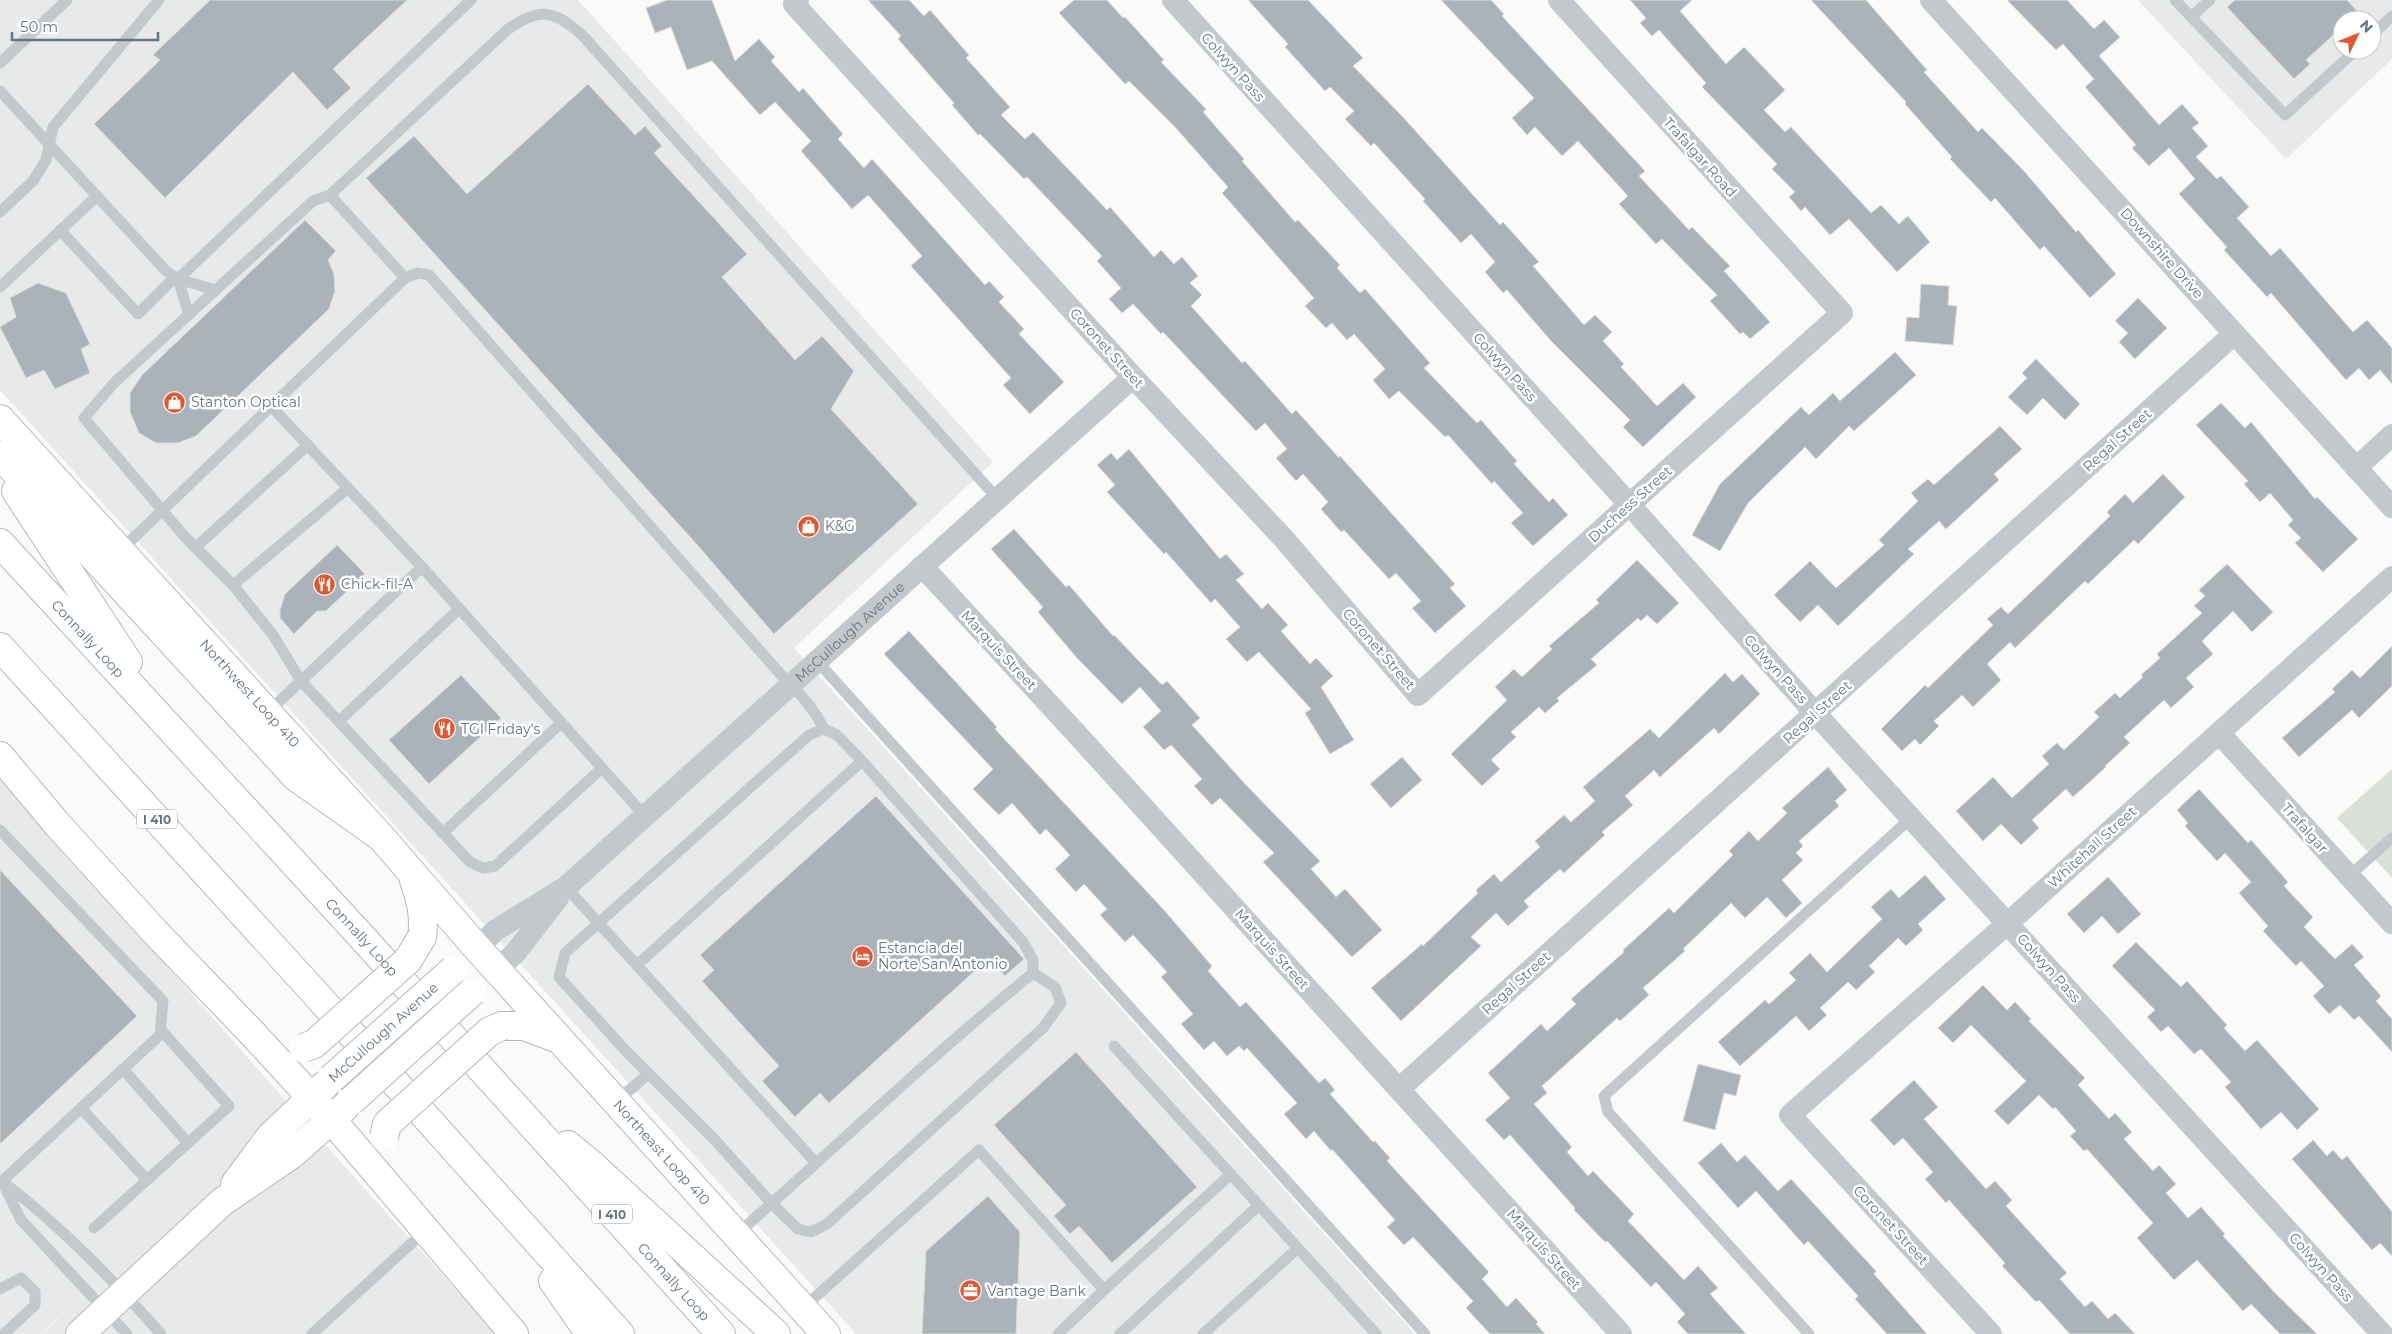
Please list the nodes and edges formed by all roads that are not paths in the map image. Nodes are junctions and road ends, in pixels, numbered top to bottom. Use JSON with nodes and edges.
{"nodes":[{"id":1,"x":67,"y":0,"type":"edge"},
{"id":2,"x":471,"y":0,"type":"edge"},
{"id":3,"x":1172,"y":0,"type":"edge"},
{"id":4,"x":1559,"y":0,"type":"edge"},
{"id":5,"x":1931,"y":0,"type":"edge"},
{"id":6,"x":2175,"y":0,"type":"edge"},
{"id":7,"x":2210,"y":0,"type":"edge"},
{"id":8,"x":156,"y":1,"type":"edge"},
{"id":9,"x":796,"y":2,"type":"edge"},
{"id":10,"x":2392,"y":16,"type":"edge"},
{"id":11,"x":2191,"y":17,"type":"junction"},
{"id":12,"x":2382,"y":26,"type":"edge"},
{"id":13,"x":2345,"y":60,"type":"edge"},
{"id":14,"x":0,"y":63,"type":"edge"},
{"id":15,"x":0,"y":92,"type":"edge"},
{"id":16,"x":50,"y":145,"type":"junction"},
{"id":17,"x":330,"y":195,"type":"junction"},
{"id":18,"x":97,"y":196,"type":"junction"},
{"id":19,"x":0,"y":212,"type":"edge"},
{"id":20,"x":60,"y":230,"type":"junction"},
{"id":21,"x":176,"y":278,"type":"junction"},
{"id":22,"x":405,"y":278,"type":"junction"},
{"id":23,"x":0,"y":286,"type":"edge"},
{"id":24,"x":216,"y":290,"type":"junction"},
{"id":25,"x":1842,"y":313,"type":"joint"},
{"id":26,"x":189,"y":316,"type":"junction"},
{"id":27,"x":2234,"y":334,"type":"junction"},
{"id":28,"x":1133,"y":377,"type":"junction"},
{"id":29,"x":271,"y":406,"type":"junction"},
{"id":30,"x":0,"y":419,"type":"edge"},
{"id":31,"x":2392,"y":435,"type":"edge"},
{"id":32,"x":308,"y":445,"type":"junction"},
{"id":33,"x":0,"y":455,"type":"edge"},
{"id":34,"x":2356,"y":468,"type":"junction"},
{"id":35,"x":0,"y":470,"type":"edge"},
{"id":36,"x":348,"y":488,"type":"junction"},
{"id":37,"x":997,"y":498,"type":"junction"},
{"id":38,"x":1629,"y":504,"type":"junction"},
{"id":39,"x":2392,"y":507,"type":"edge"},
{"id":40,"x":164,"y":509,"type":"junction"},
{"id":41,"x":0,"y":543,"type":"edge"},
{"id":42,"x":196,"y":547,"type":"junction"},
{"id":43,"x":121,"y":550,"type":"junction"},
{"id":44,"x":922,"y":566,"type":"junction"},
{"id":45,"x":422,"y":567,"type":"junction"},
{"id":46,"x":2392,"y":578,"type":"edge"},
{"id":47,"x":233,"y":585,"type":"junction"},
{"id":48,"x":459,"y":609,"type":"junction"},
{"id":49,"x":0,"y":647,"type":"edge"},
{"id":50,"x":817,"y":661,"type":"junction"},
{"id":51,"x":301,"y":681,"type":"junction"},
{"id":52,"x":790,"y":685,"type":"junction"},
{"id":53,"x":1418,"y":695,"type":"joint"},
{"id":54,"x":268,"y":712,"type":"junction"},
{"id":55,"x":1816,"y":713,"type":"junction"},
{"id":56,"x":339,"y":721,"type":"junction"},
{"id":57,"x":561,"y":723,"type":"junction"},
{"id":58,"x":171,"y":728,"type":"junction"},
{"id":59,"x":824,"y":729,"type":"junction"},
{"id":60,"x":2218,"y":732,"type":"junction"},
{"id":61,"x":0,"y":756,"type":"edge"},
{"id":62,"x":862,"y":760,"type":"junction"},
{"id":63,"x":602,"y":768,"type":"junction"},
{"id":64,"x":645,"y":816,"type":"junction"},
{"id":65,"x":1911,"y":818,"type":"junction"},
{"id":66,"x":0,"y":830,"type":"edge"},
{"id":67,"x":443,"y":834,"type":"junction"},
{"id":68,"x":381,"y":837,"type":"junction"},
{"id":69,"x":2392,"y":838,"type":"edge"},
{"id":70,"x":411,"y":873,"type":"junction"},
{"id":71,"x":2349,"y":876,"type":"junction"},
{"id":72,"x":566,"y":887,"type":"junction"},
{"id":73,"x":599,"y":922,"type":"junction"},
{"id":74,"x":2008,"y":923,"type":"junction"},
{"id":75,"x":2392,"y":923,"type":"edge"},
{"id":76,"x":477,"y":948,"type":"junction"},
{"id":77,"x":637,"y":965,"type":"junction"},
{"id":78,"x":497,"y":970,"type":"junction"},
{"id":79,"x":1033,"y":973,"type":"junction"},
{"id":80,"x":160,"y":1030,"type":"junction"},
{"id":81,"x":253,"y":1034,"type":"junction"},
{"id":82,"x":562,"y":1041,"type":"junction"},
{"id":83,"x":1114,"y":1046,"type":"dead end"},
{"id":84,"x":123,"y":1069,"type":"junction"},
{"id":85,"x":648,"y":1074,"type":"junction"},
{"id":86,"x":1399,"y":1089,"type":"junction"},
{"id":87,"x":503,"y":1094,"type":"junction"},
{"id":88,"x":311,"y":1098,"type":"junction"},
{"id":89,"x":617,"y":1101,"type":"junction"},
{"id":90,"x":81,"y":1108,"type":"junction"},
{"id":91,"x":1790,"y":1115,"type":"joint"},
{"id":92,"x":331,"y":1119,"type":"junction"},
{"id":93,"x":188,"y":1143,"type":"junction"},
{"id":94,"x":816,"y":1163,"type":"junction"},
{"id":95,"x":1231,"y":1174,"type":"junction"},
{"id":96,"x":146,"y":1180,"type":"junction"},
{"id":97,"x":1,"y":1182,"type":"edge"},
{"id":98,"x":494,"y":1193,"type":"junction"},
{"id":99,"x":222,"y":1202,"type":"junction"},
{"id":100,"x":772,"y":1204,"type":"junction"},
{"id":101,"x":1260,"y":1205,"type":"junction"},
{"id":102,"x":408,"y":1210,"type":"junction"},
{"id":103,"x":94,"y":1228,"type":"dead end"},
{"id":104,"x":426,"y":1230,"type":"junction"},
{"id":105,"x":737,"y":1234,"type":"junction"},
{"id":106,"x":1298,"y":1248,"type":"junction"},
{"id":107,"x":0,"y":1288,"type":"edge"},
{"id":108,"x":1104,"y":1290,"type":"junction"},
{"id":109,"x":114,"y":1301,"type":"junction"},
{"id":110,"x":803,"y":1308,"type":"junction"},
{"id":111,"x":4,"y":1334,"type":"edge"},
{"id":112,"x":80,"y":1334,"type":"edge"},
{"id":113,"x":127,"y":1334,"type":"edge"},
{"id":114,"x":161,"y":1334,"type":"edge"},
{"id":115,"x":312,"y":1334,"type":"edge"},
{"id":116,"x":514,"y":1334,"type":"edge"},
{"id":117,"x":590,"y":1334,"type":"edge"},
{"id":118,"x":620,"y":1334,"type":"edge"},
{"id":119,"x":721,"y":1334,"type":"edge"},
{"id":120,"x":776,"y":1334,"type":"edge"},
{"id":121,"x":826,"y":1334,"type":"edge"},
{"id":122,"x":1058,"y":1334,"type":"edge"},
{"id":123,"x":1120,"y":1334,"type":"edge"},
{"id":124,"x":1203,"y":1334,"type":"edge"},
{"id":125,"x":1376,"y":1334,"type":"edge"},
{"id":126,"x":1425,"y":1334,"type":"edge"},
{"id":127,"x":1621,"y":1334,"type":"edge"},
{"id":128,"x":1809,"y":1334,"type":"edge"},
{"id":129,"x":1991,"y":1334,"type":"edge"},
{"id":130,"x":2382,"y":1334,"type":"edge"}],
"edges":[{"from":1,"to":14,"type":"lane"},
{"from":2,"to":21,"type":"lane"},
{"from":3,"to":38,"type":"street","name":"Colwyn Pass"},
{"from":4,"to":25,"type":"street","name":"Trafalgar Road"},
{"from":5,"to":27,"type":"street","name":"Downshire Drive"},
{"from":6,"to":11,"type":"lane"},
{"from":7,"to":11,"type":"lane"},
{"from":8,"to":16,"type":"lane"},
{"from":9,"to":28,"type":"street","name":"Coronet Street"},
{"from":10,"to":12,"type":"lane"},
{"from":11,"to":13,"type":"lane"},
{"from":15,"to":16,"type":"lane"},
{"from":16,"to":18,"type":"lane"},
{"from":16,"to":19,"type":"lane"},
{"from":17,"to":22,"type":"lane"},
{"from":17,"to":24,"type":"lane"},
{"from":17,"to":37,"type":"lane"},
{"from":18,"to":20,"type":"lane"},
{"from":18,"to":21,"type":"lane"},
{"from":20,"to":21,"type":"lane"},
{"from":20,"to":23,"type":"lane"},
{"from":21,"to":24,"type":"lane"},
{"from":21,"to":26,"type":"lane"},
{"from":22,"to":29,"type":"lane"},
{"from":22,"to":52,"type":"lane"},
{"from":24,"to":26,"type":"lane"},
{"from":25,"to":38,"type":"street","name":"Duchess Street"},
{"from":26,"to":40,"type":"lane"},
{"from":27,"to":34,"type":"street","name":"Downshire Drive"},
{"from":27,"to":55,"type":"street","name":"Regal Street"},
{"from":28,"to":37,"type":"street","name":"McCullough Avenue"},
{"from":28,"to":53,"type":"street","name":"Coronet Street"},
{"from":29,"to":32,"type":"lane"},
{"from":29,"to":40,"type":"lane"},
{"from":30,"to":43,"type":"main road","name":"Northwest Loop 410"},
{"from":31,"to":34,"type":"street"},
{"from":32,"to":36,"type":"lane"},
{"from":32,"to":42,"type":"lane"},
{"from":33,"to":68,"type":"main road"},
{"from":34,"to":39,"type":"street","name":"Downshire Drive"},
{"from":35,"to":58,"type":"main road"},
{"from":36,"to":45,"type":"lane"},
{"from":36,"to":47,"type":"lane"},
{"from":37,"to":44,"type":"street","name":"McCullough Avenue"},
{"from":38,"to":53,"type":"street","name":"Duchess Street"},
{"from":38,"to":55,"type":"street","name":"Colwyn Pass"},
{"from":40,"to":42,"type":"lane"},
{"from":40,"to":43,"type":"lane"},
{"from":41,"to":58,"type":"main road","name":"Connally Loop","number":"I 410"},
{"from":42,"to":47,"type":"lane"},
{"from":43,"to":54,"type":"main road","name":"Northwest Loop 410"},
{"from":44,"to":50,"type":"street","name":"McCullough Avenue"},
{"from":44,"to":86,"type":"street","name":"Marquis Street"},
{"from":45,"to":48,"type":"lane"},
{"from":45,"to":51,"type":"lane"},
{"from":46,"to":60,"type":"street","name":"Whitehall Street"},
{"from":47,"to":51,"type":"lane"},
{"from":48,"to":56,"type":"lane"},
{"from":48,"to":57,"type":"lane"},
{"from":49,"to":98,"type":"main road","number":"I 410"},
{"from":50,"to":52,"type":"street","name":"McCullough Avenue"},
{"from":50,"to":126,"type":"lane"},
{"from":51,"to":54,"type":"lane"},
{"from":51,"to":56,"type":"lane"},
{"from":52,"to":59,"type":"lane"},
{"from":52,"to":64,"type":"street","name":"McCullough Avenue"},
{"from":54,"to":68,"type":"main road","name":"Northwest Loop 410"},
{"from":55,"to":65,"type":"street","name":"Colwyn Pass"},
{"from":55,"to":86,"type":"street","name":"Regal Street"},
{"from":56,"to":67,"type":"lane"},
{"from":57,"to":63,"type":"lane"},
{"from":57,"to":67,"type":"lane"},
{"from":58,"to":87,"type":"main road","name":"Connally Loop","number":"I 410"},
{"from":59,"to":62,"type":"lane"},
{"from":59,"to":73,"type":"lane"},
{"from":60,"to":71,"type":"street","name":"Trafalgar"},
{"from":60,"to":74,"type":"street","name":"Whitehall Street"},
{"from":61,"to":81,"type":"main road"},
{"from":62,"to":77,"type":"lane"},
{"from":62,"to":79,"type":"lane"},
{"from":63,"to":64,"type":"lane"},
{"from":63,"to":67,"type":"lane"},
{"from":64,"to":72,"type":"street","name":"McCullough Avenue"},
{"from":65,"to":74,"type":"street","name":"Colwyn Pass"},
{"from":65,"to":128,"type":"lane"},
{"from":66,"to":80,"type":"lane"},
{"from":68,"to":70,"type":"main road","name":"Northwest Loop 410"},
{"from":69,"to":71,"type":"lane"},
{"from":70,"to":76,"type":"main road","name":"Northwest Loop 410"},
{"from":70,"to":81,"type":"main road","bridge":true},
{"from":71,"to":75,"type":"street","name":"Trafalgar"},
{"from":72,"to":73,"type":"lane"},
{"from":72,"to":76,"type":"street","name":"McCullough Avenue"},
{"from":72,"to":78,"type":"street","name":"McCullough Avenue"},
{"from":73,"to":77,"type":"lane"},
{"from":73,"to":85,"type":"lane"},
{"from":74,"to":91,"type":"street","name":"Whitehall Street"},
{"from":74,"to":130,"type":"street","name":"Colwyn Pass"},
{"from":76,"to":78,"type":"main road","name":"Northwest Loop 410"},
{"from":76,"to":88,"type":"main road","name":"McCullough Avenue","bridge":true},
{"from":77,"to":94,"type":"lane"},
{"from":78,"to":82,"type":"main road","name":"Northeast Loop 410"},
{"from":78,"to":92,"type":"main road","name":"McCullough Avenue","bridge":true},
{"from":79,"to":94,"type":"lane"},
{"from":79,"to":100,"type":"lane"},
{"from":80,"to":84,"type":"lane"},
{"from":80,"to":93,"type":"lane"},
{"from":81,"to":88,"type":"main road"},
{"from":82,"to":89,"type":"main road","name":"Northeast Loop 410"},
{"from":82,"to":102,"type":"main road","bridge":true},
{"from":83,"to":95,"type":"lane"},
{"from":84,"to":90,"type":"lane"},
{"from":84,"to":93,"type":"lane"},
{"from":85,"to":89,"type":"lane"},
{"from":85,"to":100,"type":"lane"},
{"from":86,"to":127,"type":"street","name":"Marquis Street"},
{"from":87,"to":119,"type":"main road","name":"Connally Loop","number":"I 410"},
{"from":87,"to":120,"type":"main road"},
{"from":88,"to":92,"type":"main road"},
{"from":88,"to":99,"type":"main road","name":"McCullough Avenue"},
{"from":89,"to":105,"type":"main road","name":"Northeast Loop 410"},
{"from":90,"to":96,"type":"lane"},
{"from":90,"to":97,"type":"lane"},
{"from":91,"to":129,"type":"street","name":"Coronet Street"},
{"from":92,"to":99,"type":"main road","name":"McCullough Avenue"},
{"from":92,"to":102,"type":"main road"},
{"from":93,"to":96,"type":"lane"},
{"from":94,"to":100,"type":"lane"},
{"from":95,"to":101,"type":"lane"},
{"from":95,"to":108,"type":"lane"},
{"from":96,"to":103,"type":"lane"},
{"from":97,"to":109,"type":"lane"},
{"from":97,"to":109,"type":"lane"},
{"from":98,"to":117,"type":"main road"},
{"from":98,"to":118,"type":"main road","number":"I 410"},
{"from":99,"to":109,"type":"main road","name":"McCullough Avenue"},
{"from":100,"to":105,"type":"lane"},
{"from":101,"to":106,"type":"lane"},
{"from":101,"to":123,"type":"lane"},
{"from":102,"to":104,"type":"main road"},
{"from":104,"to":115,"type":"lane"},
{"from":104,"to":116,"type":"main road"},
{"from":105,"to":110,"type":"main road","name":"Northeast Loop 410"},
{"from":106,"to":124,"type":"lane"},
{"from":106,"to":125,"type":"lane"},
{"from":107,"to":111,"type":"lane"},
{"from":108,"to":110,"type":"lane"},
{"from":108,"to":122,"type":"lane"},
{"from":109,"to":112,"type":"main road","name":"McCullough Avenue"},
{"from":109,"to":113,"type":"lane"},
{"from":109,"to":114,"type":"lane"},
{"from":110,"to":121,"type":"main road","name":"Northeast Loop 410"}]}
